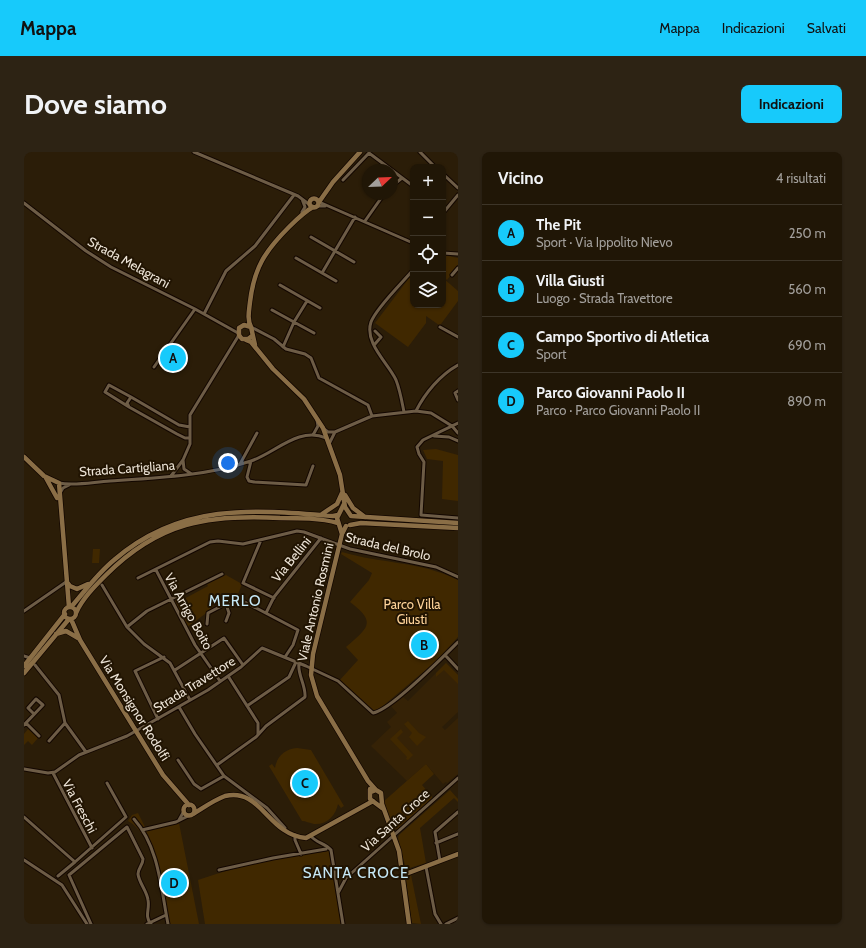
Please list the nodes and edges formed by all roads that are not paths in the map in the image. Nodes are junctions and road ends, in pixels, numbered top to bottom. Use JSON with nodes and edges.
{"nodes":[{"id":1,"x":360,"y":152,"type":"edge"},
{"id":2,"x":420,"y":152,"type":"edge"},
{"id":3,"x":197,"y":153,"type":"edge"},
{"id":4,"x":432,"y":164,"type":"edge"},
{"id":5,"x":446,"y":177,"type":"edge"},
{"id":6,"x":402,"y":178,"type":"junction"},
{"id":7,"x":343,"y":180,"type":"dead end"},
{"id":8,"x":398,"y":181,"type":"edge"},
{"id":9,"x":332,"y":182,"type":"junction"},
{"id":10,"x":410,"y":184,"type":"edge"},
{"id":11,"x":458,"y":188,"type":"edge"},
{"id":12,"x":324,"y":194,"type":"junction"},
{"id":13,"x":458,"y":195,"type":"edge"},
{"id":14,"x":294,"y":196,"type":"junction"},
{"id":15,"x":302,"y":199,"type":"junction"},
{"id":16,"x":380,"y":200,"type":"edge"},
{"id":17,"x":24,"y":203,"type":"edge"},
{"id":18,"x":313,"y":203,"type":"junction"},
{"id":19,"x":326,"y":206,"type":"junction"},
{"id":20,"x":446,"y":209,"type":"edge"},
{"id":21,"x":302,"y":212,"type":"junction"},
{"id":22,"x":355,"y":217,"type":"junction"},
{"id":23,"x":298,"y":219,"type":"junction"},
{"id":24,"x":365,"y":221,"type":"junction"},
{"id":25,"x":311,"y":237,"type":"dead end"},
{"id":26,"x":410,"y":242,"type":"edge"},
{"id":27,"x":335,"y":251,"type":"junction"},
{"id":28,"x":446,"y":252,"type":"edge"},
{"id":29,"x":458,"y":254,"type":"edge"},
{"id":30,"x":296,"y":258,"type":"dead end"},
{"id":31,"x":354,"y":262,"type":"dead end"},
{"id":32,"x":458,"y":268,"type":"edge"},
{"id":33,"x":411,"y":272,"type":"edge"},
{"id":34,"x":322,"y":273,"type":"junction"},
{"id":35,"x":452,"y":275,"type":"dead end"},
{"id":36,"x":336,"y":281,"type":"dead end"},
{"id":37,"x":280,"y":285,"type":"dead end"},
{"id":38,"x":307,"y":301,"type":"junction"},
{"id":39,"x":320,"y":308,"type":"dead end"},
{"id":40,"x":195,"y":309,"type":"junction"},
{"id":41,"x":272,"y":310,"type":"dead end"},
{"id":42,"x":248,"y":312,"type":"junction"},
{"id":43,"x":204,"y":314,"type":"junction"},
{"id":44,"x":294,"y":322,"type":"junction"},
{"id":45,"x":241,"y":326,"type":"junction"},
{"id":46,"x":251,"y":327,"type":"junction"},
{"id":47,"x":231,"y":328,"type":"junction"},
{"id":48,"x":440,"y":328,"type":"dead end"},
{"id":49,"x":375,"y":331,"type":"dead end"},
{"id":50,"x":261,"y":333,"type":"junction"},
{"id":51,"x":314,"y":333,"type":"dead end"},
{"id":52,"x":252,"y":335,"type":"junction"},
{"id":53,"x":241,"y":337,"type":"junction"},
{"id":54,"x":458,"y":337,"type":"edge"},
{"id":55,"x":375,"y":344,"type":"junction"},
{"id":56,"x":283,"y":348,"type":"junction"},
{"id":57,"x":258,"y":350,"type":"junction"},
{"id":58,"x":458,"y":365,"type":"edge"},
{"id":59,"x":154,"y":367,"type":"dead end"},
{"id":60,"x":458,"y":391,"type":"edge"},
{"id":61,"x":131,"y":397,"type":"junction"},
{"id":62,"x":458,"y":400,"type":"edge"},
{"id":63,"x":129,"y":407,"type":"junction"},
{"id":64,"x":416,"y":411,"type":"junction"},
{"id":65,"x":404,"y":412,"type":"junction"},
{"id":66,"x":372,"y":416,"type":"junction"},
{"id":67,"x":317,"y":419,"type":"junction"},
{"id":68,"x":458,"y":423,"type":"edge"},
{"id":69,"x":452,"y":426,"type":"junction"},
{"id":70,"x":190,"y":427,"type":"junction"},
{"id":71,"x":323,"y":428,"type":"junction"},
{"id":72,"x":335,"y":432,"type":"junction"},
{"id":73,"x":257,"y":433,"type":"dead end"},
{"id":74,"x":458,"y":433,"type":"edge"},
{"id":75,"x":313,"y":435,"type":"junction"},
{"id":76,"x":432,"y":436,"type":"junction"},
{"id":77,"x":190,"y":438,"type":"junction"},
{"id":78,"x":329,"y":440,"type":"junction"},
{"id":79,"x":458,"y":441,"type":"edge"},
{"id":80,"x":24,"y":457,"type":"edge"},
{"id":81,"x":183,"y":460,"type":"junction"},
{"id":82,"x":251,"y":461,"type":"junction"},
{"id":83,"x":240,"y":464,"type":"junction"},
{"id":84,"x":179,"y":466,"type":"junction"},
{"id":85,"x":183,"y":466,"type":"junction"},
{"id":86,"x":312,"y":466,"type":"dead end"},
{"id":87,"x":191,"y":474,"type":"junction"},
{"id":88,"x":181,"y":475,"type":"junction"},
{"id":89,"x":44,"y":476,"type":"junction"},
{"id":90,"x":170,"y":476,"type":"junction"},
{"id":91,"x":59,"y":483,"type":"junction"},
{"id":92,"x":72,"y":484,"type":"junction"},
{"id":93,"x":343,"y":489,"type":"junction"},
{"id":94,"x":59,"y":500,"type":"junction"},
{"id":95,"x":344,"y":503,"type":"junction"},
{"id":96,"x":339,"y":514,"type":"junction"},
{"id":97,"x":349,"y":514,"type":"junction"},
{"id":98,"x":319,"y":515,"type":"junction"},
{"id":99,"x":368,"y":518,"type":"junction"},
{"id":100,"x":458,"y":518,"type":"edge"},
{"id":101,"x":458,"y":523,"type":"edge"},
{"id":102,"x":338,"y":524,"type":"junction"},
{"id":103,"x":348,"y":526,"type":"junction"},
{"id":104,"x":458,"y":528,"type":"edge"},
{"id":105,"x":342,"y":534,"type":"junction"},
{"id":106,"x":321,"y":538,"type":"junction"},
{"id":107,"x":261,"y":540,"type":"junction"},
{"id":108,"x":340,"y":546,"type":"junction"},
{"id":109,"x":156,"y":570,"type":"junction"},
{"id":110,"x":222,"y":574,"type":"dead end"},
{"id":111,"x":458,"y":577,"type":"edge"},
{"id":112,"x":138,"y":578,"type":"dead end"},
{"id":113,"x":66,"y":580,"type":"junction"},
{"id":114,"x":91,"y":582,"type":"junction"},
{"id":115,"x":102,"y":585,"type":"dead end"},
{"id":116,"x":274,"y":598,"type":"junction"},
{"id":117,"x":172,"y":600,"type":"junction"},
{"id":118,"x":226,"y":604,"type":"junction"},
{"id":119,"x":68,"y":609,"type":"junction"},
{"id":120,"x":24,"y":610,"type":"edge"},
{"id":121,"x":266,"y":613,"type":"junction"},
{"id":122,"x":73,"y":617,"type":"junction"},
{"id":123,"x":226,"y":621,"type":"dead end"},
{"id":124,"x":207,"y":624,"type":"dead end"},
{"id":125,"x":127,"y":628,"type":"junction"},
{"id":126,"x":55,"y":634,"type":"junction"},
{"id":127,"x":80,"y":640,"type":"junction"},
{"id":128,"x":458,"y":642,"type":"edge"},
{"id":129,"x":200,"y":653,"type":"junction"},
{"id":130,"x":445,"y":655,"type":"junction"},
{"id":131,"x":24,"y":656,"type":"edge"},
{"id":132,"x":164,"y":656,"type":"junction"},
{"id":133,"x":285,"y":657,"type":"junction"},
{"id":134,"x":30,"y":658,"type":"junction"},
{"id":135,"x":298,"y":663,"type":"junction"},
{"id":136,"x":35,"y":665,"type":"dead end"},
{"id":137,"x":243,"y":665,"type":"junction"},
{"id":138,"x":24,"y":666,"type":"edge"},
{"id":139,"x":310,"y":668,"type":"junction"},
{"id":140,"x":458,"y":669,"type":"edge"},
{"id":141,"x":175,"y":670,"type":"junction"},
{"id":142,"x":24,"y":673,"type":"edge"},
{"id":143,"x":301,"y":673,"type":"junction"},
{"id":144,"x":228,"y":676,"type":"junction"},
{"id":145,"x":289,"y":677,"type":"junction"},
{"id":146,"x":220,"y":681,"type":"junction"},
{"id":147,"x":190,"y":700,"type":"junction"},
{"id":148,"x":247,"y":706,"type":"junction"},
{"id":149,"x":179,"y":707,"type":"junction"},
{"id":150,"x":34,"y":714,"type":"junction"},
{"id":151,"x":158,"y":719,"type":"junction"},
{"id":152,"x":65,"y":723,"type":"junction"},
{"id":153,"x":258,"y":723,"type":"junction"},
{"id":154,"x":25,"y":724,"type":"edge"},
{"id":155,"x":266,"y":726,"type":"junction"},
{"id":156,"x":136,"y":730,"type":"junction"},
{"id":157,"x":258,"y":735,"type":"junction"},
{"id":158,"x":39,"y":736,"type":"dead end"},
{"id":159,"x":49,"y":741,"type":"dead end"},
{"id":160,"x":86,"y":752,"type":"junction"},
{"id":161,"x":178,"y":760,"type":"dead end"},
{"id":162,"x":217,"y":765,"type":"junction"},
{"id":163,"x":24,"y":769,"type":"edge"},
{"id":164,"x":53,"y":773,"type":"junction"},
{"id":165,"x":224,"y":776,"type":"junction"},
{"id":166,"x":458,"y":778,"type":"edge"},
{"id":167,"x":368,"y":781,"type":"junction"},
{"id":168,"x":107,"y":783,"type":"dead end"},
{"id":169,"x":237,"y":787,"type":"junction"},
{"id":170,"x":376,"y":790,"type":"junction"},
{"id":171,"x":370,"y":794,"type":"junction"},
{"id":172,"x":236,"y":795,"type":"junction"},
{"id":173,"x":381,"y":798,"type":"junction"},
{"id":174,"x":375,"y":802,"type":"junction"},
{"id":175,"x":266,"y":807,"type":"junction"},
{"id":176,"x":362,"y":807,"type":"junction"},
{"id":177,"x":188,"y":808,"type":"junction"},
{"id":178,"x":201,"y":809,"type":"junction"},
{"id":179,"x":384,"y":810,"type":"junction"},
{"id":180,"x":264,"y":812,"type":"junction"},
{"id":181,"x":458,"y":812,"type":"edge"},
{"id":182,"x":191,"y":815,"type":"junction"},
{"id":183,"x":24,"y":817,"type":"edge"},
{"id":184,"x":134,"y":820,"type":"dead end"},
{"id":185,"x":180,"y":820,"type":"junction"},
{"id":186,"x":285,"y":828,"type":"dead end"},
{"id":187,"x":143,"y":830,"type":"junction"},
{"id":188,"x":394,"y":834,"type":"junction"},
{"id":189,"x":458,"y":834,"type":"edge"},
{"id":190,"x":295,"y":835,"type":"junction"},
{"id":191,"x":311,"y":836,"type":"junction"},
{"id":192,"x":436,"y":843,"type":"junction"},
{"id":193,"x":92,"y":848,"type":"junction"},
{"id":194,"x":326,"y":849,"type":"dead end"},
{"id":195,"x":301,"y":854,"type":"junction"},
{"id":196,"x":458,"y":854,"type":"edge"},
{"id":197,"x":24,"y":860,"type":"edge"},
{"id":198,"x":440,"y":861,"type":"junction"},
{"id":199,"x":75,"y":862,"type":"junction"},
{"id":200,"x":426,"y":867,"type":"junction"},
{"id":201,"x":219,"y":870,"type":"dead end"},
{"id":202,"x":403,"y":875,"type":"junction"},
{"id":203,"x":58,"y":876,"type":"dead end"},
{"id":204,"x":346,"y":878,"type":"junction"},
{"id":205,"x":336,"y":879,"type":"junction"},
{"id":206,"x":338,"y":893,"type":"junction"},
{"id":207,"x":166,"y":915,"type":"junction"},
{"id":208,"x":458,"y":918,"type":"edge"},
{"id":209,"x":87,"y":924,"type":"edge"},
{"id":210,"x":91,"y":924,"type":"edge"},
{"id":211,"x":149,"y":924,"type":"edge"},
{"id":212,"x":168,"y":924,"type":"edge"},
{"id":213,"x":343,"y":924,"type":"edge"},
{"id":214,"x":410,"y":924,"type":"edge"},
{"id":215,"x":440,"y":924,"type":"edge"},
{"id":216,"x":446,"y":924,"type":"edge"}],
"edges":[{"from":1,"to":9,"type":"main road"},
{"from":2,"to":4,"type":"street"},
{"from":3,"to":14,"type":"street"},
{"from":5,"to":11,"type":"street"},
{"from":6,"to":7,"type":"street"},
{"from":6,"to":8,"type":"street"},
{"from":6,"to":10,"type":"street"},
{"from":9,"to":12,"type":"main road"},
{"from":9,"to":18,"type":"main road"},
{"from":12,"to":18,"type":"main road"},
{"from":12,"to":19,"type":"street"},
{"from":13,"to":20,"type":"street"},
{"from":14,"to":15,"type":"street"},
{"from":14,"to":43,"type":"street"},
{"from":15,"to":18,"type":"street"},
{"from":15,"to":21,"type":"street"},
{"from":16,"to":24,"type":"street"},
{"from":17,"to":40,"type":"street","name":"Strada Melagrani"},
{"from":18,"to":19,"type":"street"},
{"from":18,"to":21,"type":"main road"},
{"from":18,"to":23,"type":"main road"},
{"from":19,"to":22,"type":"street"},
{"from":21,"to":23,"type":"main road"},
{"from":22,"to":24,"type":"street"},
{"from":22,"to":27,"type":"street"},
{"from":23,"to":42,"type":"main road"},
{"from":24,"to":26,"type":"street"},
{"from":25,"to":27,"type":"street"},
{"from":27,"to":31,"type":"street"},
{"from":27,"to":34,"type":"street"},
{"from":28,"to":29,"type":"street"},
{"from":30,"to":34,"type":"street"},
{"from":32,"to":35,"type":"street"},
{"from":33,"to":55,"type":"street"},
{"from":34,"to":36,"type":"street"},
{"from":37,"to":38,"type":"street"},
{"from":38,"to":39,"type":"street"},
{"from":38,"to":44,"type":"street"},
{"from":40,"to":43,"type":"street","name":"Strada Melagrani"},
{"from":40,"to":59,"type":"street"},
{"from":41,"to":44,"type":"street"},
{"from":42,"to":45,"type":"main road"},
{"from":42,"to":46,"type":"main road"},
{"from":43,"to":47,"type":"street","name":"Strada Melagrani"},
{"from":44,"to":51,"type":"street"},
{"from":44,"to":56,"type":"street"},
{"from":45,"to":46,"type":"main road"},
{"from":45,"to":47,"type":"street"},
{"from":45,"to":53,"type":"main road"},
{"from":46,"to":50,"type":"street"},
{"from":46,"to":52,"type":"main road"},
{"from":47,"to":53,"type":"street","name":"Strada Melagrani"},
{"from":48,"to":54,"type":"street"},
{"from":49,"to":55,"type":"street"},
{"from":50,"to":52,"type":"street"},
{"from":50,"to":56,"type":"street"},
{"from":52,"to":53,"type":"main road"},
{"from":52,"to":57,"type":"main road"},
{"from":53,"to":57,"type":"main road"},
{"from":53,"to":70,"type":"street"},
{"from":55,"to":65,"type":"street"},
{"from":56,"to":66,"type":"street"},
{"from":57,"to":67,"type":"main road"},
{"from":58,"to":64,"type":"street"},
{"from":60,"to":62,"type":"street"},
{"from":61,"to":63,"type":"street"},
{"from":61,"to":63,"type":"street"},
{"from":61,"to":70,"type":"street"},
{"from":63,"to":77,"type":"street"},
{"from":64,"to":65,"type":"street"},
{"from":64,"to":69,"type":"street"},
{"from":65,"to":66,"type":"street"},
{"from":66,"to":72,"type":"street"},
{"from":67,"to":71,"type":"main road"},
{"from":67,"to":75,"type":"street"},
{"from":68,"to":69,"type":"street"},
{"from":69,"to":74,"type":"street"},
{"from":69,"to":76,"type":"street"},
{"from":70,"to":77,"type":"street"},
{"from":71,"to":72,"type":"street"},
{"from":71,"to":78,"type":"main road"},
{"from":72,"to":78,"type":"street"},
{"from":73,"to":83,"type":"street"},
{"from":75,"to":78,"type":"street","name":"Strada Cartigliana"},
{"from":75,"to":82,"type":"street","name":"Strada Cartigliana"},
{"from":76,"to":79,"type":"street"},
{"from":76,"to":100,"type":"street"},
{"from":77,"to":81,"type":"street"},
{"from":78,"to":93,"type":"main road"},
{"from":80,"to":89,"type":"main road","name":"Strada Cartigliana"},
{"from":81,"to":84,"type":"street"},
{"from":81,"to":85,"type":"street"},
{"from":82,"to":83,"type":"street","name":"Strada Cartigliana"},
{"from":82,"to":86,"type":"street"},
{"from":83,"to":87,"type":"street","name":"Strada Cartigliana"},
{"from":84,"to":88,"type":"street"},
{"from":84,"to":90,"type":"street"},
{"from":85,"to":87,"type":"street"},
{"from":85,"to":88,"type":"street"},
{"from":87,"to":88,"type":"street","name":"Strada Cartigliana"},
{"from":88,"to":90,"type":"street","name":"Strada Cartigliana"},
{"from":89,"to":91,"type":"main road","name":"Strada Cartigliana"},
{"from":89,"to":94,"type":"main road"},
{"from":90,"to":92,"type":"street","name":"Strada Cartigliana"},
{"from":91,"to":92,"type":"street","name":"Strada Cartigliana"},
{"from":91,"to":94,"type":"main road"},
{"from":92,"to":94,"type":"street"},
{"from":93,"to":95,"type":"main road"},
{"from":93,"to":98,"type":"main road"},
{"from":93,"to":99,"type":"main road"},
{"from":94,"to":113,"type":"main road"},
{"from":95,"to":96,"type":"main road"},
{"from":95,"to":97,"type":"main road"},
{"from":96,"to":97,"type":"main road"},
{"from":96,"to":98,"type":"main road"},
{"from":96,"to":102,"type":"main road","name":"Viale Antonio Rosmini"},
{"from":97,"to":99,"type":"main road"},
{"from":97,"to":103,"type":"main road"},
{"from":98,"to":114,"type":"main road"},
{"from":99,"to":101,"type":"main road"},
{"from":102,"to":103,"type":"main road"},
{"from":102,"to":105,"type":"main road","name":"Viale Antonio Rosmini"},
{"from":102,"to":122,"type":"main road"},
{"from":103,"to":104,"type":"main road"},
{"from":103,"to":105,"type":"main road","name":"Viale Antonio Rosmini"},
{"from":105,"to":108,"type":"main road","name":"Viale Antonio Rosmini"},
{"from":106,"to":107,"type":"street","name":"Strada del Brolo"},
{"from":106,"to":108,"type":"street","name":"Strada del Brolo"},
{"from":106,"to":116,"type":"street","name":"Via Bellini"},
{"from":107,"to":109,"type":"street","name":"Strada del Brolo"},
{"from":107,"to":116,"type":"street"},
{"from":108,"to":111,"type":"street","name":"Strada del Brolo"},
{"from":108,"to":139,"type":"main road","name":"Viale Antonio Rosmini"},
{"from":109,"to":112,"type":"street","name":"Strada del Brolo"},
{"from":109,"to":117,"type":"street","name":"Via Arrigo Boito"},
{"from":110,"to":117,"type":"street"},
{"from":113,"to":114,"type":"main road"},
{"from":113,"to":119,"type":"main road"},
{"from":113,"to":120,"type":"street"},
{"from":114,"to":119,"type":"main road"},
{"from":115,"to":125,"type":"street"},
{"from":116,"to":121,"type":"street","name":"Via Bellini"},
{"from":117,"to":125,"type":"street"},
{"from":117,"to":129,"type":"street","name":"Via Arrigo Boito"},
{"from":118,"to":121,"type":"street"},
{"from":118,"to":123,"type":"street"},
{"from":118,"to":124,"type":"street"},
{"from":119,"to":122,"type":"main road"},
{"from":119,"to":122,"type":"main road"},
{"from":119,"to":134,"type":"main road"},
{"from":121,"to":133,"type":"street"},
{"from":122,"to":126,"type":"main road"},
{"from":122,"to":127,"type":"main road","name":"Via Monsignor Rodolfi"},
{"from":125,"to":132,"type":"street"},
{"from":126,"to":127,"type":"main road"},
{"from":126,"to":142,"type":"main road"},
{"from":127,"to":156,"type":"main road","name":"Via Monsignor Rodolfi"},
{"from":128,"to":130,"type":"street","name":"Strada Travettore"},
{"from":129,"to":137,"type":"street"},
{"from":129,"to":141,"type":"street"},
{"from":129,"to":146,"type":"street","name":"Via Arrigo Boito"},
{"from":130,"to":139,"type":"street","name":"Strada Travettore"},
{"from":130,"to":140,"type":"street"},
{"from":131,"to":134,"type":"street"},
{"from":132,"to":141,"type":"street"},
{"from":132,"to":151,"type":"street"},
{"from":133,"to":135,"type":"street","name":"Strada Travettore"},
{"from":133,"to":137,"type":"street","name":"Strada Travettore"},
{"from":134,"to":138,"type":"main road"},
{"from":135,"to":139,"type":"street","name":"Strada Travettore"},
{"from":135,"to":143,"type":"street"},
{"from":135,"to":145,"type":"street"},
{"from":136,"to":152,"type":"street"},
{"from":137,"to":144,"type":"street","name":"Strada Travettore"},
{"from":139,"to":167,"type":"main road","name":"Viale Antonio Rosmini"},
{"from":141,"to":147,"type":"street"},
{"from":143,"to":145,"type":"street"},
{"from":143,"to":155,"type":"street"},
{"from":144,"to":146,"type":"street","name":"Strada Travettore"},
{"from":144,"to":148,"type":"street"},
{"from":145,"to":148,"type":"street"},
{"from":146,"to":147,"type":"street","name":"Strada Travettore"},
{"from":147,"to":149,"type":"street","name":"Strada Travettore"},
{"from":148,"to":153,"type":"street"},
{"from":149,"to":151,"type":"street","name":"Strada Travettore"},
{"from":149,"to":162,"type":"street"},
{"from":150,"to":150,"type":"street"},
{"from":150,"to":154,"type":"street"},
{"from":151,"to":156,"type":"street","name":"Strada Travettore"},
{"from":152,"to":159,"type":"street"},
{"from":152,"to":160,"type":"street"},
{"from":153,"to":155,"type":"street"},
{"from":153,"to":157,"type":"street"},
{"from":154,"to":158,"type":"street"},
{"from":155,"to":157,"type":"street"},
{"from":156,"to":160,"type":"street","name":"Strada Travettore"},
{"from":156,"to":177,"type":"main road","name":"Via Monsignor Rodolfi"},
{"from":157,"to":162,"type":"street"},
{"from":160,"to":164,"type":"street","name":"Strada Travettore"},
{"from":161,"to":165,"type":"street"},
{"from":162,"to":165,"type":"street"},
{"from":163,"to":164,"type":"street"},
{"from":164,"to":193,"type":"street","name":"Via Freschi"},
{"from":165,"to":169,"type":"street"},
{"from":166,"to":188,"type":"street","name":"Via Santa Croce"},
{"from":167,"to":170,"type":"main road","name":"Viale Antonio Rosmini"},
{"from":167,"to":171,"type":"main road","name":"Viale Antonio Rosmini"},
{"from":168,"to":193,"type":"street"},
{"from":169,"to":172,"type":"street"},
{"from":169,"to":175,"type":"street"},
{"from":170,"to":171,"type":"main road"},
{"from":170,"to":173,"type":"main road","name":"Viale Antonio Rosmini"},
{"from":171,"to":174,"type":"main road","name":"Viale Antonio Rosmini"},
{"from":171,"to":176,"type":"main road"},
{"from":172,"to":178,"type":"main road"},
{"from":172,"to":180,"type":"main road"},
{"from":173,"to":174,"type":"main road"},
{"from":173,"to":179,"type":"main road","name":"Viale Antonio Rosmini"},
{"from":174,"to":176,"type":"main road"},
{"from":174,"to":179,"type":"main road","name":"Viale Antonio Rosmini"},
{"from":175,"to":180,"type":"street"},
{"from":175,"to":186,"type":"street"},
{"from":176,"to":191,"type":"main road"},
{"from":177,"to":178,"type":"main road"},
{"from":177,"to":182,"type":"main road"},
{"from":177,"to":182,"type":"main road","name":"Via Monsignor Rodolfi"},
{"from":177,"to":185,"type":"street"},
{"from":178,"to":182,"type":"main road"},
{"from":179,"to":188,"type":"main road","name":"Viale Antonio Rosmini"},
{"from":180,"to":190,"type":"main road"},
{"from":181,"to":192,"type":"street"},
{"from":182,"to":185,"type":"street"},
{"from":183,"to":199,"type":"street"},
{"from":184,"to":187,"type":"street"},
{"from":185,"to":187,"type":"street"},
{"from":187,"to":207,"type":"street"},
{"from":188,"to":202,"type":"main road","name":"Viale Antonio Rosmini"},
{"from":188,"to":204,"type":"street","name":"Via Santa Croce"},
{"from":189,"to":192,"type":"street"},
{"from":190,"to":191,"type":"main road"},
{"from":190,"to":195,"type":"street"},
{"from":191,"to":205,"type":"street"},
{"from":192,"to":198,"type":"street"},
{"from":193,"to":199,"type":"street"},
{"from":194,"to":195,"type":"street"},
{"from":195,"to":201,"type":"street"},
{"from":196,"to":198,"type":"main road"},
{"from":197,"to":209,"type":"street"},
{"from":198,"to":200,"type":"main road"},
{"from":199,"to":203,"type":"street"},
{"from":200,"to":202,"type":"main road"},
{"from":200,"to":215,"type":"street"},
{"from":202,"to":214,"type":"main road","name":"Viale Antonio Rosmini"},
{"from":204,"to":205,"type":"street"},
{"from":204,"to":206,"type":"street","name":"Via Santa Croce"},
{"from":205,"to":206,"type":"street"},
{"from":206,"to":213,"type":"street"},
{"from":207,"to":211,"type":"street"},
{"from":207,"to":212,"type":"street"},
{"from":208,"to":216,"type":"street"},
{"from":210,"to":211,"type":"street"}]}
